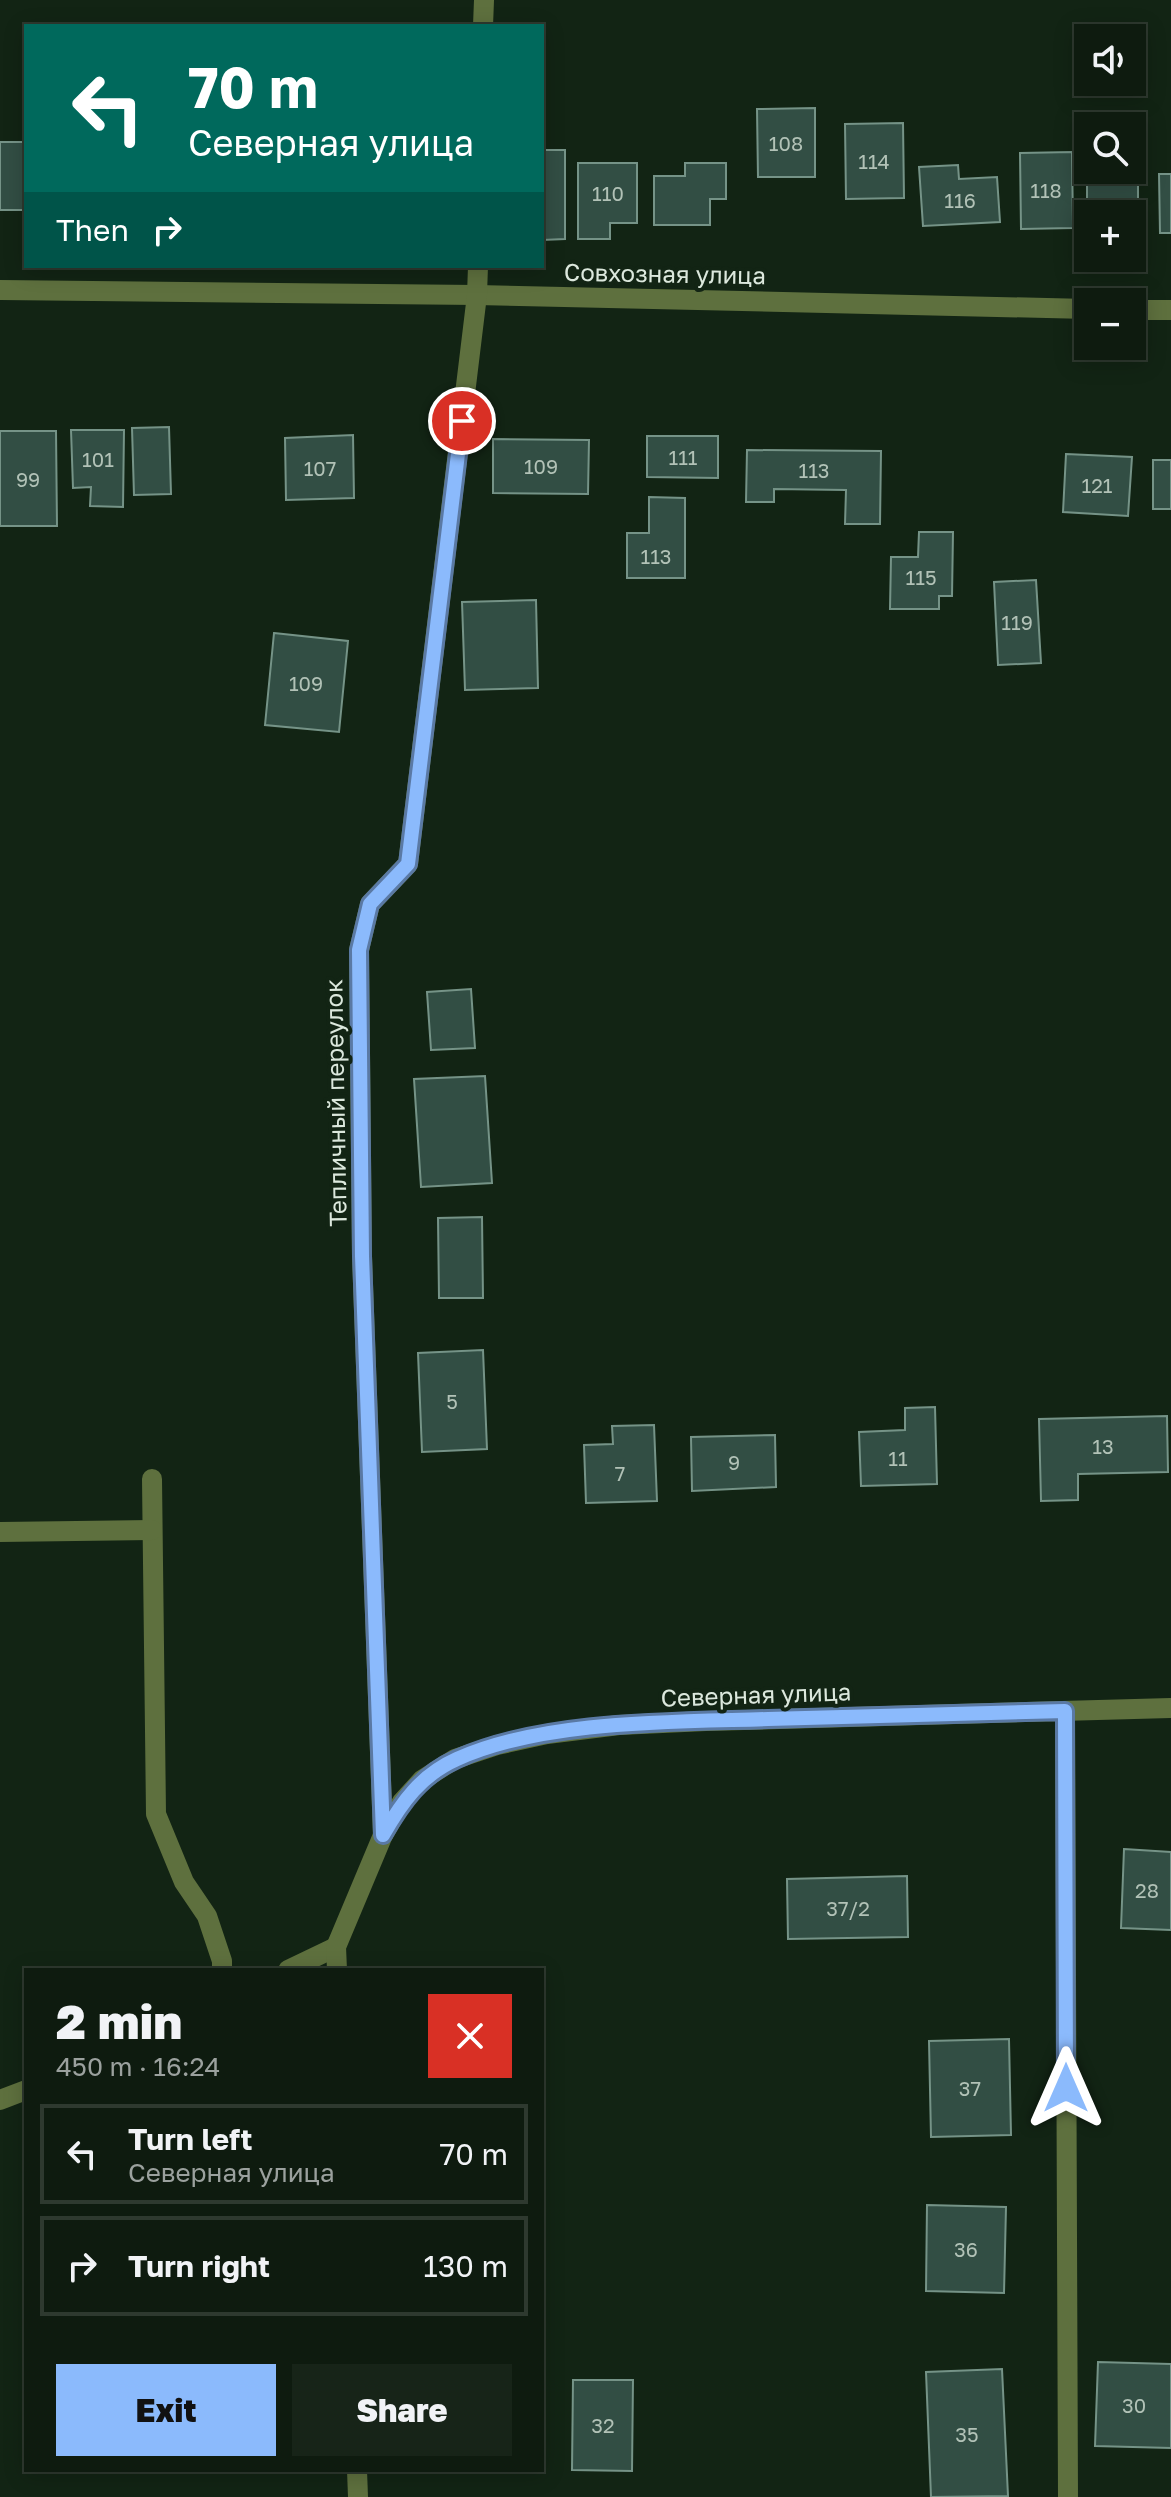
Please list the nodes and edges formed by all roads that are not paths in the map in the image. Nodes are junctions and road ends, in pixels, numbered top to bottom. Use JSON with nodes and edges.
{"nodes":[{"id":1,"x":484,"y":0,"type":"edge"},
{"id":2,"x":483,"y":24,"type":"edge"},
{"id":3,"x":478,"y":268,"type":"edge"},
{"id":4,"x":0,"y":290,"type":"edge"},
{"id":5,"x":477,"y":295,"type":"junction"},
{"id":6,"x":1074,"y":309,"type":"edge"},
{"id":7,"x":1146,"y":310,"type":"edge"},
{"id":8,"x":1171,"y":310,"type":"edge"},
{"id":9,"x":152,"y":1479,"type":"dead end"},
{"id":10,"x":152,"y":1530,"type":"junction"},
{"id":11,"x":0,"y":1532,"type":"edge"},
{"id":12,"x":1171,"y":1708,"type":"edge"},
{"id":13,"x":1065,"y":1711,"type":"junction"},
{"id":14,"x":383,"y":1835,"type":"junction"},
{"id":15,"x":336,"y":1947,"type":"junction"},
{"id":16,"x":222,"y":1968,"type":"edge"},
{"id":17,"x":292,"y":1968,"type":"edge"},
{"id":18,"x":337,"y":1968,"type":"edge"},
{"id":19,"x":24,"y":2091,"type":"edge"},
{"id":20,"x":0,"y":2100,"type":"edge"},
{"id":21,"x":357,"y":2472,"type":"edge"},
{"id":22,"x":358,"y":2497,"type":"edge"},
{"id":23,"x":1068,"y":2497,"type":"edge"}],
"edges":[{"from":1,"to":2,"type":"street"},
{"from":3,"to":5,"type":"street","name":"Тепличный переулок"},
{"from":4,"to":5,"type":"street","name":"Совхозная улица"},
{"from":5,"to":6,"type":"street","name":"Совхозная улица"},
{"from":5,"to":14,"type":"street","name":"Тепличный переулок"},
{"from":7,"to":8,"type":"street"},
{"from":9,"to":10,"type":"street"},
{"from":10,"to":11,"type":"street"},
{"from":10,"to":16,"type":"street"},
{"from":12,"to":13,"type":"street","name":"Северная улица"},
{"from":13,"to":14,"type":"street","name":"Северная улица"},
{"from":13,"to":23,"type":"street"},
{"from":14,"to":15,"type":"street","name":"Северная улица"},
{"from":15,"to":17,"type":"street"},
{"from":15,"to":18,"type":"street"},
{"from":19,"to":20,"type":"street"},
{"from":21,"to":22,"type":"street"}]}
